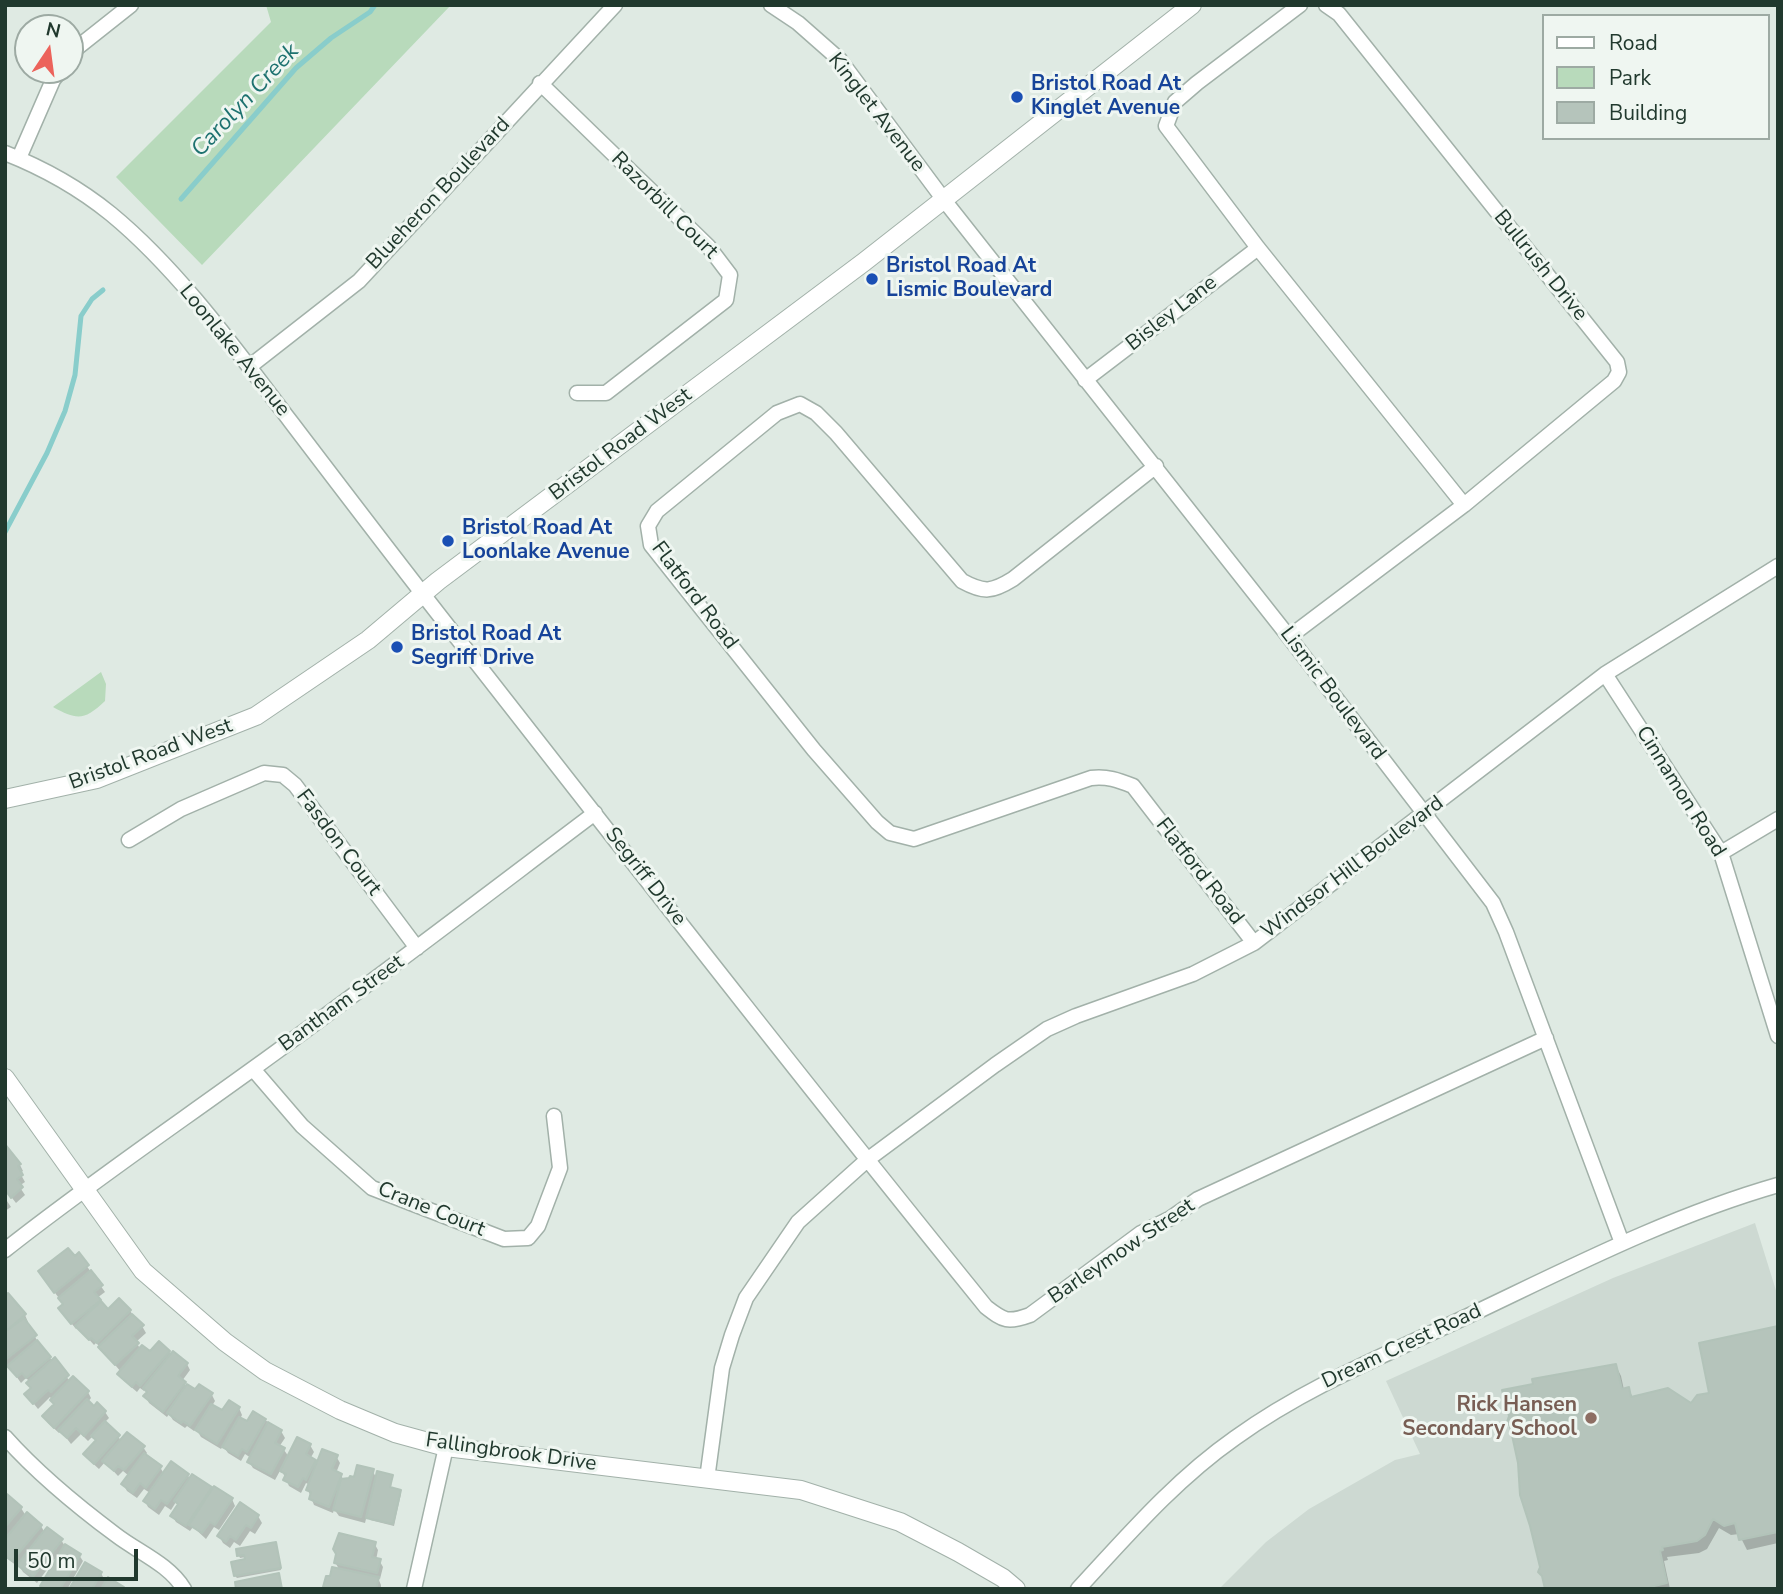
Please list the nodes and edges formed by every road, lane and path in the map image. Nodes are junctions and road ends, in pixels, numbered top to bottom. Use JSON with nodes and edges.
{"nodes":[{"id":1,"x":131,"y":5,"type":"edge"},
{"id":2,"x":615,"y":5,"type":"edge"},
{"id":3,"x":771,"y":5,"type":"edge"},
{"id":4,"x":1192,"y":5,"type":"edge"},
{"id":5,"x":1300,"y":5,"type":"edge"},
{"id":6,"x":1326,"y":5,"type":"edge"},
{"id":7,"x":84,"y":42,"type":"edge"},
{"id":8,"x":540,"y":83,"type":"junction"},
{"id":9,"x":52,"y":84,"type":"edge"},
{"id":10,"x":12,"y":155,"type":"edge"},
{"id":11,"x":944,"y":200,"type":"junction"},
{"id":12,"x":1258,"y":247,"type":"junction"},
{"id":13,"x":249,"y":367,"type":"junction"},
{"id":14,"x":1086,"y":380,"type":"junction"},
{"id":15,"x":578,"y":393,"type":"dead end"},
{"id":16,"x":1156,"y":466,"type":"junction"},
{"id":17,"x":1464,"y":505,"type":"junction"},
{"id":18,"x":1778,"y":566,"type":"edge"},
{"id":19,"x":423,"y":594,"type":"junction"},
{"id":20,"x":1289,"y":637,"type":"junction"},
{"id":21,"x":1605,"y":674,"type":"junction"},
{"id":22,"x":5,"y":799,"type":"edge"},
{"id":23,"x":594,"y":813,"type":"junction"},
{"id":24,"x":1423,"y":815,"type":"junction"},
{"id":25,"x":1778,"y":819,"type":"edge"},
{"id":26,"x":129,"y":840,"type":"dead end"},
{"id":27,"x":1721,"y":853,"type":"junction"},
{"id":28,"x":1254,"y":943,"type":"junction"},
{"id":29,"x":417,"y":948,"type":"junction"},
{"id":30,"x":1778,"y":1036,"type":"edge"},
{"id":31,"x":1546,"y":1038,"type":"junction"},
{"id":32,"x":253,"y":1069,"type":"junction"},
{"id":33,"x":5,"y":1078,"type":"edge"},
{"id":34,"x":554,"y":1116,"type":"dead end"},
{"id":35,"x":867,"y":1160,"type":"junction"},
{"id":36,"x":1778,"y":1185,"type":"edge"},
{"id":37,"x":85,"y":1188,"type":"junction"},
{"id":38,"x":1622,"y":1243,"type":"junction"},
{"id":39,"x":5,"y":1250,"type":"edge"},
{"id":40,"x":5,"y":1437,"type":"edge"},
{"id":41,"x":446,"y":1447,"type":"junction"},
{"id":42,"x":707,"y":1479,"type":"junction"},
{"id":43,"x":184,"y":1589,"type":"edge"},
{"id":44,"x":414,"y":1589,"type":"edge"},
{"id":45,"x":1016,"y":1589,"type":"edge"},
{"id":46,"x":1078,"y":1589,"type":"edge"}],
"edges":[{"from":1,"to":7,"type":"street"},
{"from":2,"to":8,"type":"street","name":"Blueheron Boulevard"},
{"from":3,"to":11,"type":"street","name":"Kinglet Avenue"},
{"from":4,"to":11,"type":"street","name":"Bristol Road West"},
{"from":5,"to":12,"type":"street"},
{"from":6,"to":17,"type":"street","name":"Bullrush Drive"},
{"from":8,"to":13,"type":"street","name":"Blueheron Boulevard"},
{"from":8,"to":15,"type":"street","name":"Razorbill Court"},
{"from":9,"to":10,"type":"street"},
{"from":10,"to":13,"type":"street","name":"Loonlake Avenue"},
{"from":11,"to":14,"type":"street","name":"Lismic Boulevard"},
{"from":11,"to":19,"type":"street","name":"Bristol Road West"},
{"from":12,"to":14,"type":"street","name":"Bisley Lane"},
{"from":12,"to":17,"type":"street"},
{"from":13,"to":19,"type":"street","name":"Loonlake Avenue"},
{"from":14,"to":16,"type":"street","name":"Lismic Boulevard"},
{"from":16,"to":20,"type":"street","name":"Lismic Boulevard"},
{"from":16,"to":28,"type":"street","name":"Flatford Road"},
{"from":17,"to":20,"type":"street","name":"Bullrush Drive"},
{"from":18,"to":21,"type":"street","name":"Windsor Hill Boulevard"},
{"from":19,"to":22,"type":"street","name":"Bristol Road West"},
{"from":19,"to":23,"type":"street","name":"Segriff Drive"},
{"from":20,"to":24,"type":"street","name":"Lismic Boulevard"},
{"from":21,"to":24,"type":"street","name":"Windsor Hill Boulevard"},
{"from":21,"to":27,"type":"street","name":"Cinnamon Road"},
{"from":23,"to":29,"type":"street","name":"Bantham Street"},
{"from":23,"to":35,"type":"street","name":"Segriff Drive"},
{"from":24,"to":28,"type":"street","name":"Windsor Hill Boulevard"},
{"from":24,"to":31,"type":"street","name":"Lismic Boulevard"},
{"from":25,"to":27,"type":"street"},
{"from":26,"to":29,"type":"street","name":"Fasdon Court"},
{"from":27,"to":30,"type":"street","name":"Cinnamon Road"},
{"from":28,"to":35,"type":"street","name":"Windsor Hill Boulevard"},
{"from":29,"to":32,"type":"street","name":"Bantham Street"},
{"from":31,"to":35,"type":"street","name":"Barleymow Street"},
{"from":31,"to":38,"type":"street","name":"Lismic Boulevard"},
{"from":32,"to":34,"type":"street","name":"Crane Court"},
{"from":32,"to":37,"type":"street","name":"Bantham Street"},
{"from":33,"to":37,"type":"street","name":"Fallingbrook Drive"},
{"from":35,"to":42,"type":"street","name":"Windsor Hill Boulevard"},
{"from":36,"to":38,"type":"street","name":"Dream Crest Road"},
{"from":37,"to":39,"type":"street","name":"Bantham Street"},
{"from":37,"to":41,"type":"street","name":"Fallingbrook Drive"},
{"from":38,"to":46,"type":"street","name":"Dream Crest Road"},
{"from":40,"to":43,"type":"street"},
{"from":41,"to":42,"type":"street","name":"Fallingbrook Drive"},
{"from":41,"to":44,"type":"street"},
{"from":42,"to":45,"type":"street","name":"Fallingbrook Drive"}]}
